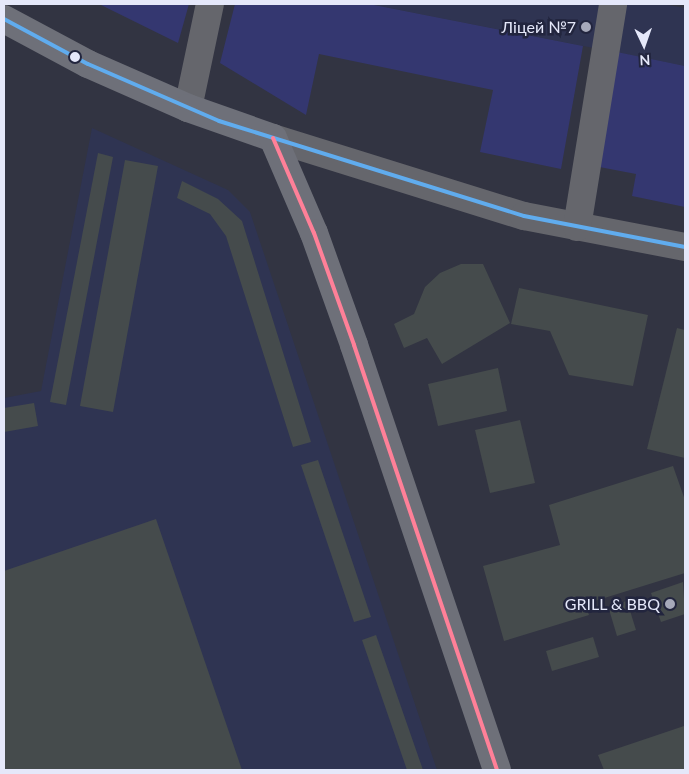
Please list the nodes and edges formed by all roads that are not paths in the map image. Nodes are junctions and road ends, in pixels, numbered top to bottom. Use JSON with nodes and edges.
{"nodes":[{"id":1,"x":210,"y":4,"type":"edge"},
{"id":2,"x":613,"y":4,"type":"edge"},
{"id":3,"x":4,"y":19,"type":"edge"},
{"id":4,"x":188,"y":108,"type":"junction"},
{"id":5,"x":273,"y":138,"type":"junction"},
{"id":6,"x":577,"y":226,"type":"junction"},
{"id":7,"x":685,"y":248,"type":"edge"},
{"id":8,"x":497,"y":770,"type":"edge"}],
"edges":[{"from":1,"to":4,"type":"street"},
{"from":2,"to":6,"type":"street"},
{"from":3,"to":4,"type":"main road"},
{"from":4,"to":5,"type":"main road"},
{"from":5,"to":6,"type":"street"},
{"from":5,"to":8,"type":"main road"},
{"from":6,"to":7,"type":"street"}]}
